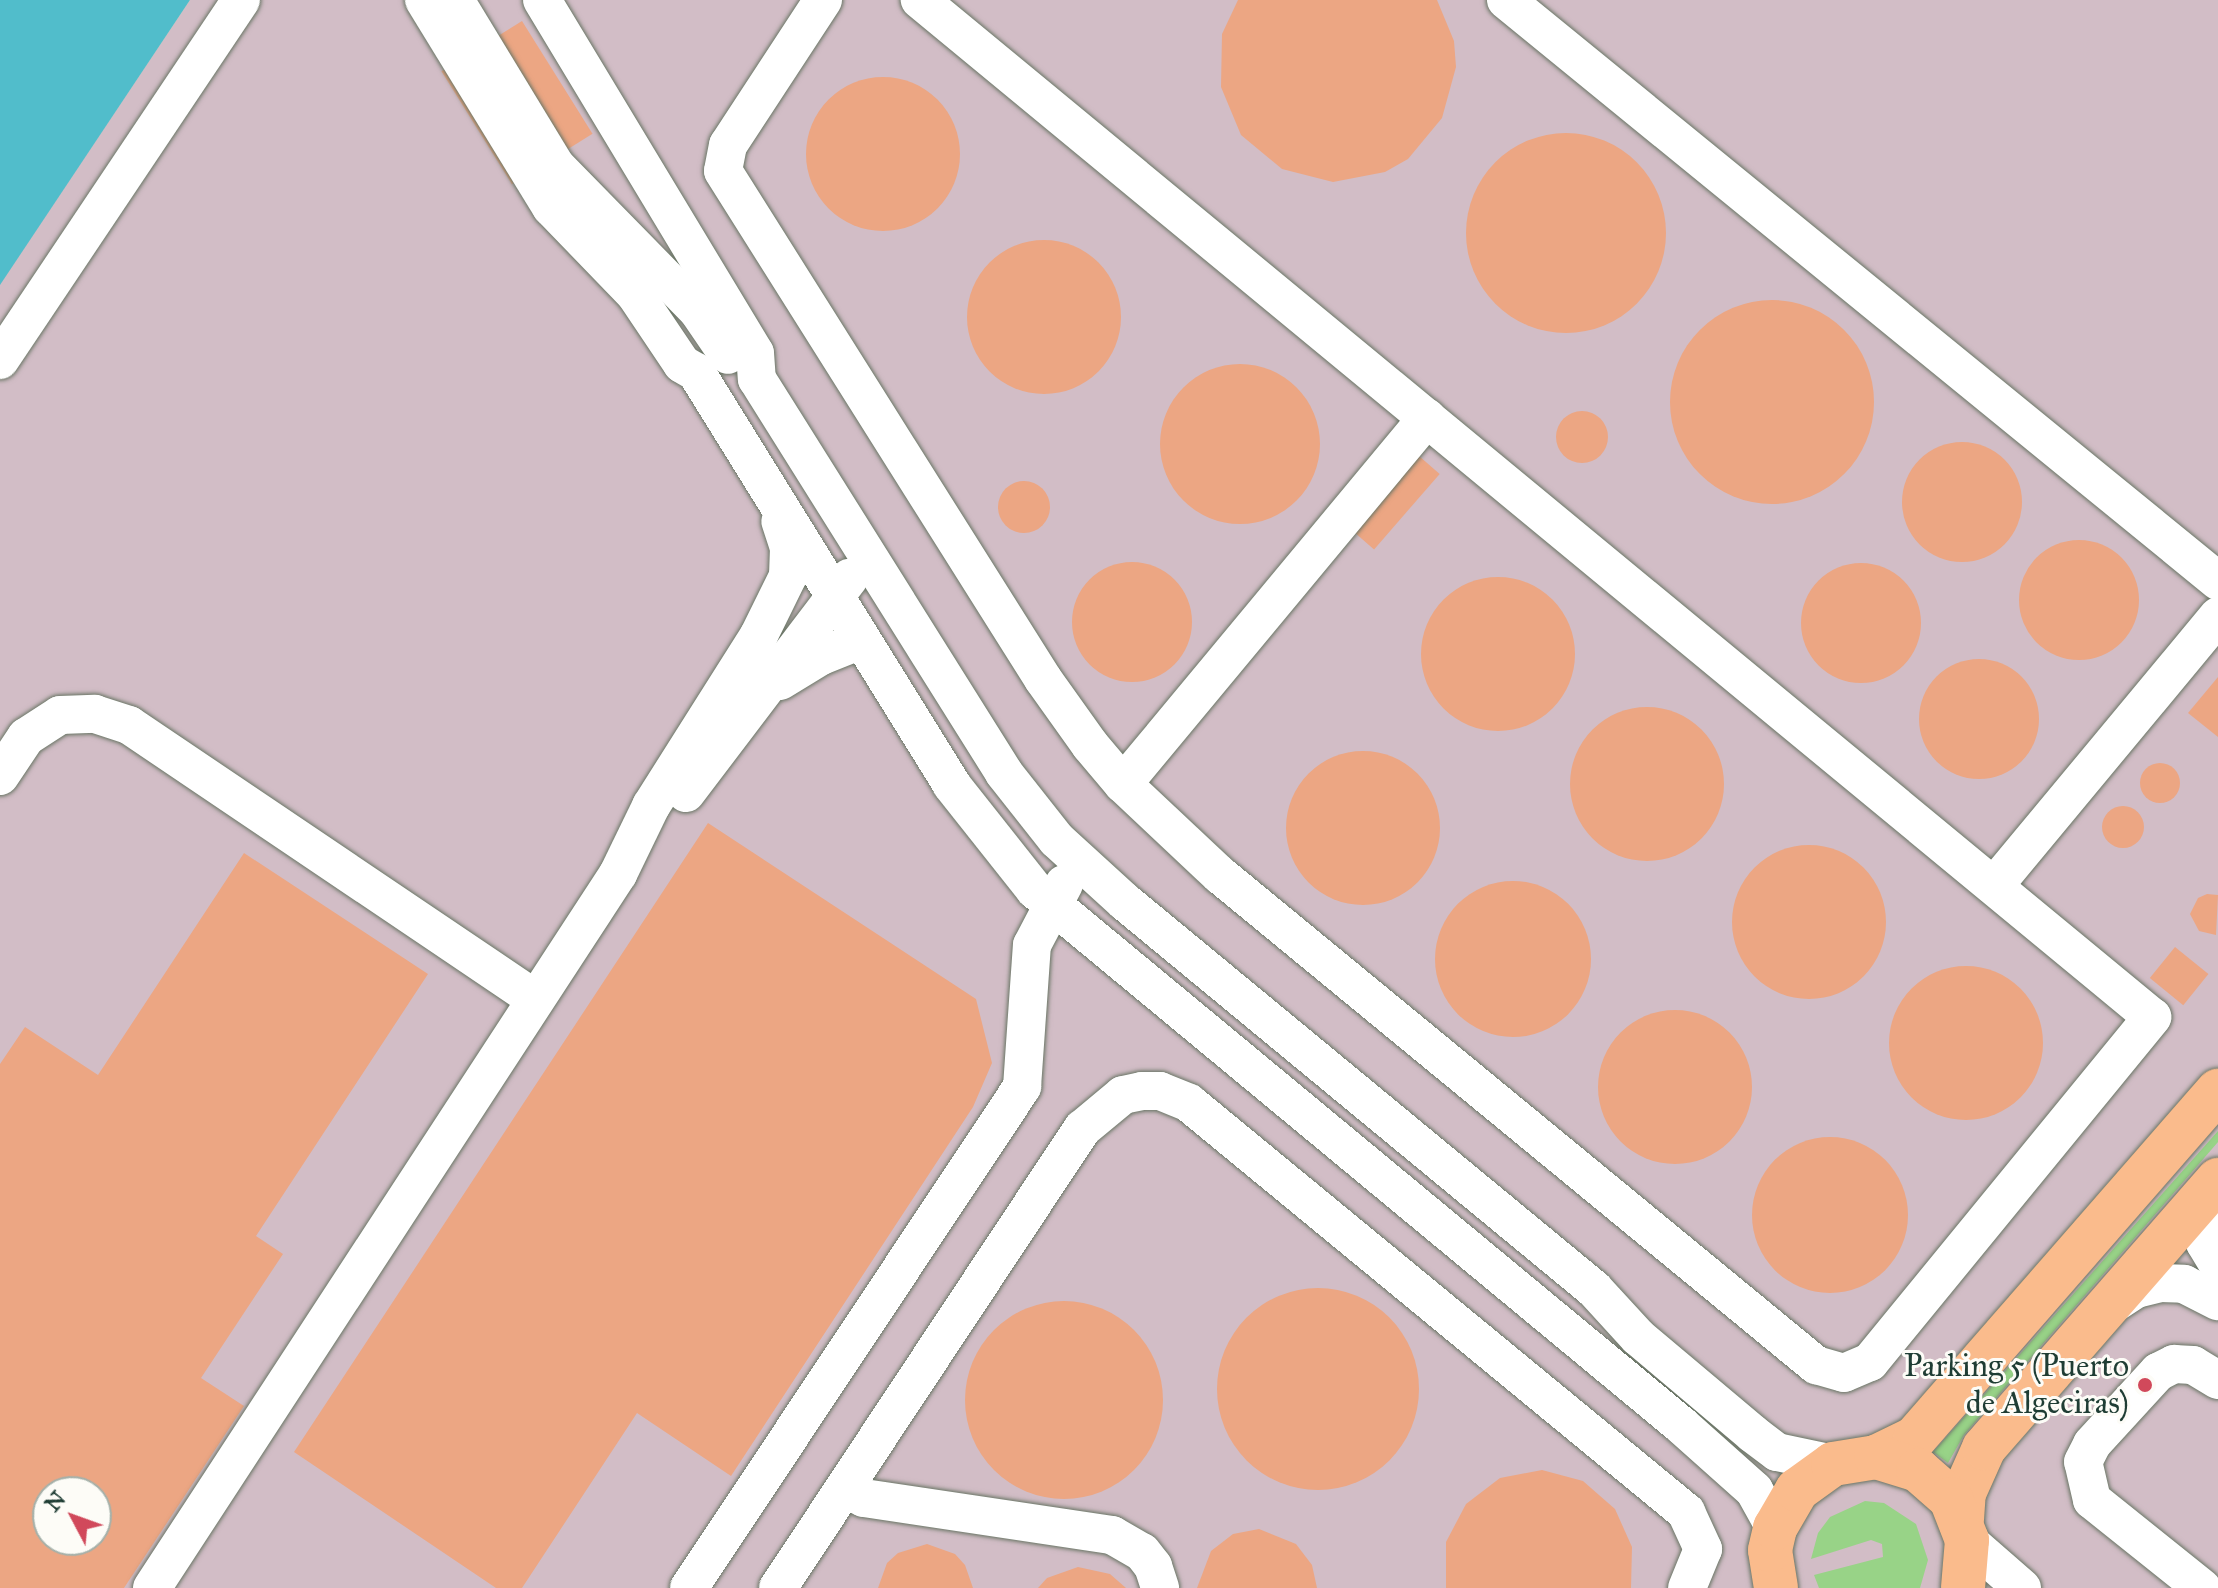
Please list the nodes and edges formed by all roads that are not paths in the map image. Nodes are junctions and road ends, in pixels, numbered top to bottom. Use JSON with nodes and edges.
{"nodes":[{"id":1,"x":241,"y":0,"type":"edge"},
{"id":2,"x":424,"y":0,"type":"edge"},
{"id":3,"x":455,"y":0,"type":"edge"},
{"id":4,"x":485,"y":0,"type":"edge"},
{"id":5,"x":542,"y":0,"type":"edge"},
{"id":6,"x":823,"y":0,"type":"edge"},
{"id":7,"x":920,"y":0,"type":"edge"},
{"id":8,"x":1506,"y":0,"type":"edge"},
{"id":9,"x":545,"y":173,"type":"junction"},
{"id":10,"x":637,"y":250,"type":"junction"},
{"id":11,"x":0,"y":360,"type":"edge"},
{"id":12,"x":696,"y":372,"type":"junction"},
{"id":13,"x":757,"y":379,"type":"junction"},
{"id":14,"x":1427,"y":418,"type":"junction"},
{"id":15,"x":770,"y":492,"type":"junction"},
{"id":16,"x":847,"y":566,"type":"junction"},
{"id":17,"x":2218,"y":581,"type":"edge"},
{"id":18,"x":2218,"y":616,"type":"edge"},
{"id":19,"x":861,"y":640,"type":"junction"},
{"id":20,"x":736,"y":671,"type":"junction"},
{"id":21,"x":747,"y":708,"type":"junction"},
{"id":22,"x":0,"y":776,"type":"edge"},
{"id":23,"x":1123,"y":784,"type":"junction"},
{"id":24,"x":1082,"y":864,"type":"junction"},
{"id":25,"x":618,"y":874,"type":"junction"},
{"id":26,"x":1994,"y":886,"type":"junction"},
{"id":27,"x":1051,"y":905,"type":"junction"},
{"id":28,"x":533,"y":998,"type":"junction"},
{"id":29,"x":2218,"y":1091,"type":"edge"},
{"id":30,"x":2210,"y":1188,"type":"edge"},
{"id":31,"x":2218,"y":1267,"type":"edge"},
{"id":32,"x":2177,"y":1284,"type":"junction"},
{"id":33,"x":2218,"y":1301,"type":"edge"},
{"id":34,"x":2110,"y":1306,"type":"junction"},
{"id":35,"x":2218,"y":1380,"type":"edge"},
{"id":36,"x":1876,"y":1457,"type":"junction"},
{"id":37,"x":1833,"y":1464,"type":"junction"},
{"id":38,"x":845,"y":1488,"type":"junction"},
{"id":39,"x":1775,"y":1528,"type":"junction"},
{"id":40,"x":1965,"y":1530,"type":"junction"},
{"id":41,"x":794,"y":1581,"type":"edge"},
{"id":42,"x":152,"y":1588,"type":"edge"},
{"id":43,"x":689,"y":1588,"type":"edge"},
{"id":44,"x":1160,"y":1588,"type":"edge"},
{"id":45,"x":1687,"y":1588,"type":"edge"},
{"id":46,"x":1776,"y":1588,"type":"edge"},
{"id":47,"x":1963,"y":1588,"type":"edge"},
{"id":48,"x":2022,"y":1588,"type":"edge"},
{"id":49,"x":2202,"y":1588,"type":"edge"}],
"edges":[{"from":1,"to":11,"type":"street"},
{"from":2,"to":9,"type":"street"},
{"from":3,"to":9,"type":"street"},
{"from":4,"to":10,"type":"street"},
{"from":5,"to":13,"type":"street"},
{"from":6,"to":23,"type":"street"},
{"from":7,"to":14,"type":"street"},
{"from":8,"to":17,"type":"street"},
{"from":9,"to":10,"type":"street"},
{"from":9,"to":12,"type":"street"},
{"from":10,"to":12,"type":"street"},
{"from":10,"to":13,"type":"street"},
{"from":12,"to":15,"type":"street"},
{"from":13,"to":16,"type":"street"},
{"from":14,"to":23,"type":"street"},
{"from":14,"to":26,"type":"street"},
{"from":15,"to":16,"type":"street"},
{"from":15,"to":20,"type":"street"},
{"from":16,"to":19,"type":"street"},
{"from":16,"to":20,"type":"street"},
{"from":16,"to":21,"type":"street"},
{"from":16,"to":24,"type":"street"},
{"from":18,"to":26,"type":"street"},
{"from":19,"to":21,"type":"street"},
{"from":19,"to":27,"type":"street"},
{"from":20,"to":25,"type":"street"},
{"from":21,"to":25,"type":"street"},
{"from":22,"to":28,"type":"street"},
{"from":23,"to":26,"type":"street"},
{"from":24,"to":27,"type":"street"},
{"from":24,"to":37,"type":"street"},
{"from":25,"to":28,"type":"street"},
{"from":27,"to":39,"type":"street"},
{"from":27,"to":43,"type":"street"},
{"from":28,"to":42,"type":"street"},
{"from":29,"to":36,"type":"main road"},
{"from":30,"to":31,"type":"street"},
{"from":30,"to":34,"type":"main road"},
{"from":31,"to":32,"type":"street"},
{"from":32,"to":33,"type":"street"},
{"from":32,"to":34,"type":"street"},
{"from":34,"to":40,"type":"main road"},
{"from":35,"to":49,"type":"street"},
{"from":36,"to":37,"type":"main road"},
{"from":36,"to":40,"type":"main road"},
{"from":37,"to":39,"type":"main road"},
{"from":38,"to":41,"type":"street"},
{"from":38,"to":44,"type":"street"},
{"from":38,"to":45,"type":"street"},
{"from":39,"to":46,"type":"main road"},
{"from":40,"to":47,"type":"main road"},
{"from":40,"to":48,"type":"street"}]}
